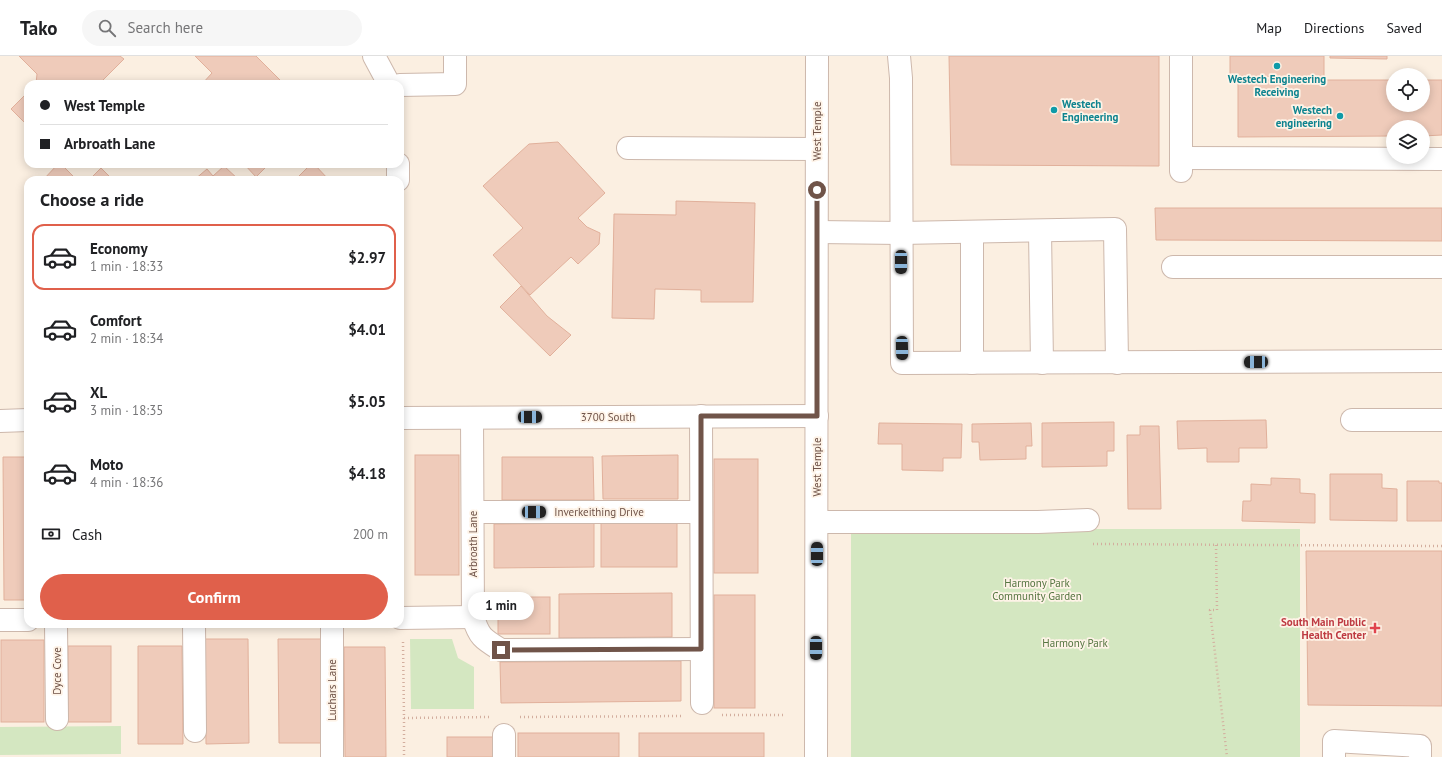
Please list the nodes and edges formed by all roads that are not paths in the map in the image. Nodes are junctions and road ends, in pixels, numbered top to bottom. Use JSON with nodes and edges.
{"nodes":[{"id":1,"x":374,"y":56,"type":"edge"},
{"id":2,"x":455,"y":56,"type":"edge"},
{"id":3,"x":817,"y":56,"type":"edge"},
{"id":4,"x":899,"y":56,"type":"edge"},
{"id":5,"x":1181,"y":56,"type":"edge"},
{"id":6,"x":387,"y":80,"type":"edge"},
{"id":7,"x":404,"y":85,"type":"edge"},
{"id":8,"x":628,"y":148,"type":"dead end"},
{"id":9,"x":817,"y":149,"type":"junction"},
{"id":10,"x":1442,"y":159,"type":"edge"},
{"id":11,"x":1040,"y":231,"type":"junction"},
{"id":12,"x":817,"y":232,"type":"junction"},
{"id":13,"x":972,"y":232,"type":"junction"},
{"id":14,"x":900,"y":234,"type":"junction"},
{"id":15,"x":1173,"y":267,"type":"dead end"},
{"id":16,"x":1442,"y":267,"type":"edge"},
{"id":17,"x":1442,"y":361,"type":"edge"},
{"id":18,"x":972,"y":363,"type":"junction"},
{"id":19,"x":1042,"y":363,"type":"junction"},
{"id":20,"x":1117,"y":363,"type":"junction"},
{"id":21,"x":701,"y":416,"type":"junction"},
{"id":22,"x":817,"y":416,"type":"junction"},
{"id":23,"x":404,"y":418,"type":"edge"},
{"id":24,"x":472,"y":418,"type":"junction"},
{"id":25,"x":24,"y":420,"type":"edge"},
{"id":26,"x":1352,"y":420,"type":"dead end"},
{"id":27,"x":1442,"y":420,"type":"edge"},
{"id":28,"x":0,"y":421,"type":"edge"},
{"id":29,"x":473,"y":512,"type":"junction"},
{"id":30,"x":701,"y":512,"type":"junction"},
{"id":31,"x":1088,"y":520,"type":"dead end"},
{"id":32,"x":817,"y":522,"type":"junction"},
{"id":33,"x":473,"y":617,"type":"junction"},
{"id":34,"x":404,"y":618,"type":"edge"},
{"id":35,"x":0,"y":620,"type":"edge"},
{"id":36,"x":24,"y":620,"type":"edge"},
{"id":37,"x":56,"y":628,"type":"edge"},
{"id":38,"x":194,"y":628,"type":"edge"},
{"id":39,"x":332,"y":628,"type":"edge"},
{"id":40,"x":701,"y":649,"type":"junction"},
{"id":41,"x":702,"y":711,"type":"road end"},
{"id":42,"x":57,"y":719,"type":"dead end"},
{"id":43,"x":510,"y":726,"type":"road end"},
{"id":44,"x":195,"y":731,"type":"dead end"},
{"id":45,"x":332,"y":757,"type":"edge"},
{"id":46,"x":504,"y":757,"type":"edge"},
{"id":47,"x":816,"y":757,"type":"edge"},
{"id":48,"x":1334,"y":757,"type":"edge"},
{"id":49,"x":1420,"y":757,"type":"edge"}],
"edges":[{"from":1,"to":6,"type":"street"},
{"from":2,"to":7,"type":"street"},
{"from":3,"to":9,"type":"street","name":"West Temple"},
{"from":4,"to":14,"type":"street"},
{"from":5,"to":10,"type":"street"},
{"from":8,"to":9,"type":"street"},
{"from":9,"to":12,"type":"street","name":"West Temple"},
{"from":11,"to":13,"type":"street"},
{"from":11,"to":19,"type":"street"},
{"from":11,"to":20,"type":"street"},
{"from":12,"to":14,"type":"street"},
{"from":12,"to":22,"type":"street","name":"West Temple"},
{"from":13,"to":14,"type":"street"},
{"from":13,"to":18,"type":"street"},
{"from":14,"to":18,"type":"street"},
{"from":15,"to":16,"type":"street"},
{"from":17,"to":20,"type":"street"},
{"from":18,"to":19,"type":"street"},
{"from":19,"to":20,"type":"street"},
{"from":21,"to":22,"type":"street","name":"3700 South"},
{"from":21,"to":24,"type":"street","name":"3700 South"},
{"from":21,"to":30,"type":"street"},
{"from":22,"to":32,"type":"street","name":"West Temple"},
{"from":23,"to":24,"type":"street","name":"3700 South"},
{"from":24,"to":29,"type":"street","name":"Arbroath Lane"},
{"from":25,"to":28,"type":"street"},
{"from":26,"to":27,"type":"street"},
{"from":29,"to":30,"type":"street","name":"Inverkeithing Drive"},
{"from":29,"to":33,"type":"street","name":"Arbroath Lane"},
{"from":30,"to":40,"type":"street"},
{"from":31,"to":32,"type":"street"},
{"from":32,"to":47,"type":"street","name":"West Temple"},
{"from":33,"to":34,"type":"street"},
{"from":33,"to":40,"type":"street","name":"Arbroath Lane"},
{"from":35,"to":36,"type":"street"},
{"from":37,"to":42,"type":"street","name":"Dyce Cove"},
{"from":38,"to":44,"type":"street"},
{"from":39,"to":45,"type":"street","name":"Luchars Lane"},
{"from":40,"to":41,"type":"street"},
{"from":43,"to":46,"type":"street"},
{"from":48,"to":49,"type":"street"}]}
